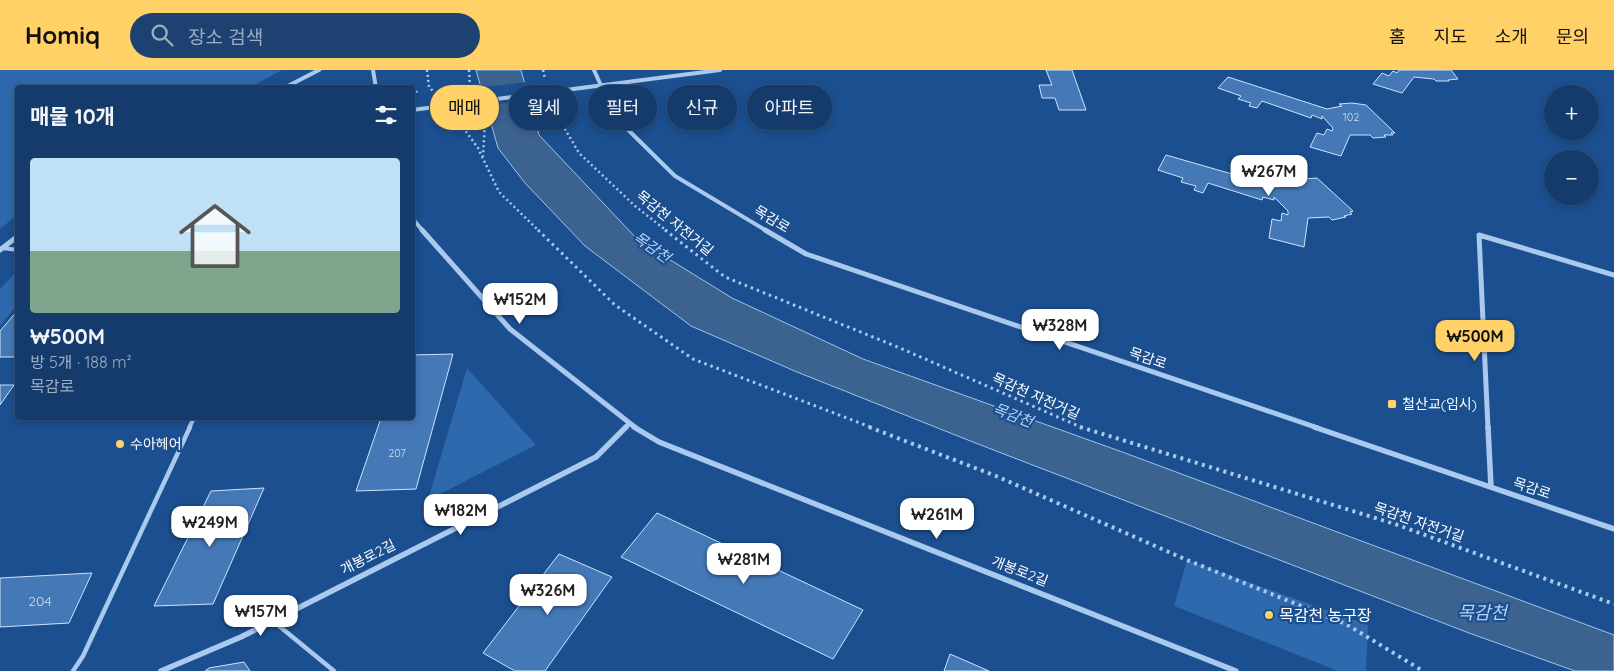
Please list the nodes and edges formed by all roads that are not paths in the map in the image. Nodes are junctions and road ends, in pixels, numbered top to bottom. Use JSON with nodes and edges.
{"nodes":[{"id":1,"x":319,"y":70,"type":"edge"},
{"id":2,"x":373,"y":70,"type":"edge"},
{"id":3,"x":594,"y":70,"type":"edge"},
{"id":4,"x":720,"y":70,"type":"edge"},
{"id":5,"x":290,"y":85,"type":"edge"},
{"id":6,"x":376,"y":85,"type":"edge"},
{"id":7,"x":600,"y":85,"type":"joint"},
{"id":8,"x":588,"y":87,"type":"edge"},
{"id":9,"x":415,"y":110,"type":"edge"},
{"id":10,"x":627,"y":130,"type":"edge"},
{"id":11,"x":415,"y":221,"type":"edge"},
{"id":12,"x":15,"y":238,"type":"edge"},
{"id":13,"x":1,"y":249,"type":"edge"},
{"id":14,"x":15,"y":250,"type":"edge"},
{"id":15,"x":1614,"y":275,"type":"edge"},
{"id":16,"x":193,"y":420,"type":"edge"},
{"id":17,"x":629,"y":424,"type":"junction"},
{"id":18,"x":1491,"y":487,"type":"junction"},
{"id":19,"x":1614,"y":529,"type":"edge"},
{"id":20,"x":271,"y":620,"type":"junction"},
{"id":21,"x":73,"y":671,"type":"edge"},
{"id":22,"x":161,"y":671,"type":"edge"},
{"id":23,"x":334,"y":671,"type":"edge"},
{"id":24,"x":1236,"y":671,"type":"edge"}],
"edges":[{"from":1,"to":5,"type":"street"},
{"from":2,"to":6,"type":"street"},
{"from":3,"to":7,"type":"street","name":"목감로"},
{"from":4,"to":7,"type":"street"},
{"from":8,"to":9,"type":"street","bridge":true},
{"from":10,"to":18,"type":"street","name":"목감로"},
{"from":11,"to":17,"type":"street","name":"개봉로2길"},
{"from":12,"to":13,"type":"street"},
{"from":13,"to":14,"type":"lane"},
{"from":15,"to":18,"type":"street"},
{"from":16,"to":21,"type":"lane"},
{"from":17,"to":20,"type":"street","name":"개봉로2길"},
{"from":17,"to":24,"type":"street","name":"개봉로2길"},
{"from":18,"to":19,"type":"street","name":"목감로"},
{"from":20,"to":22,"type":"street","name":"개봉로2길"},
{"from":20,"to":23,"type":"lane"}]}
